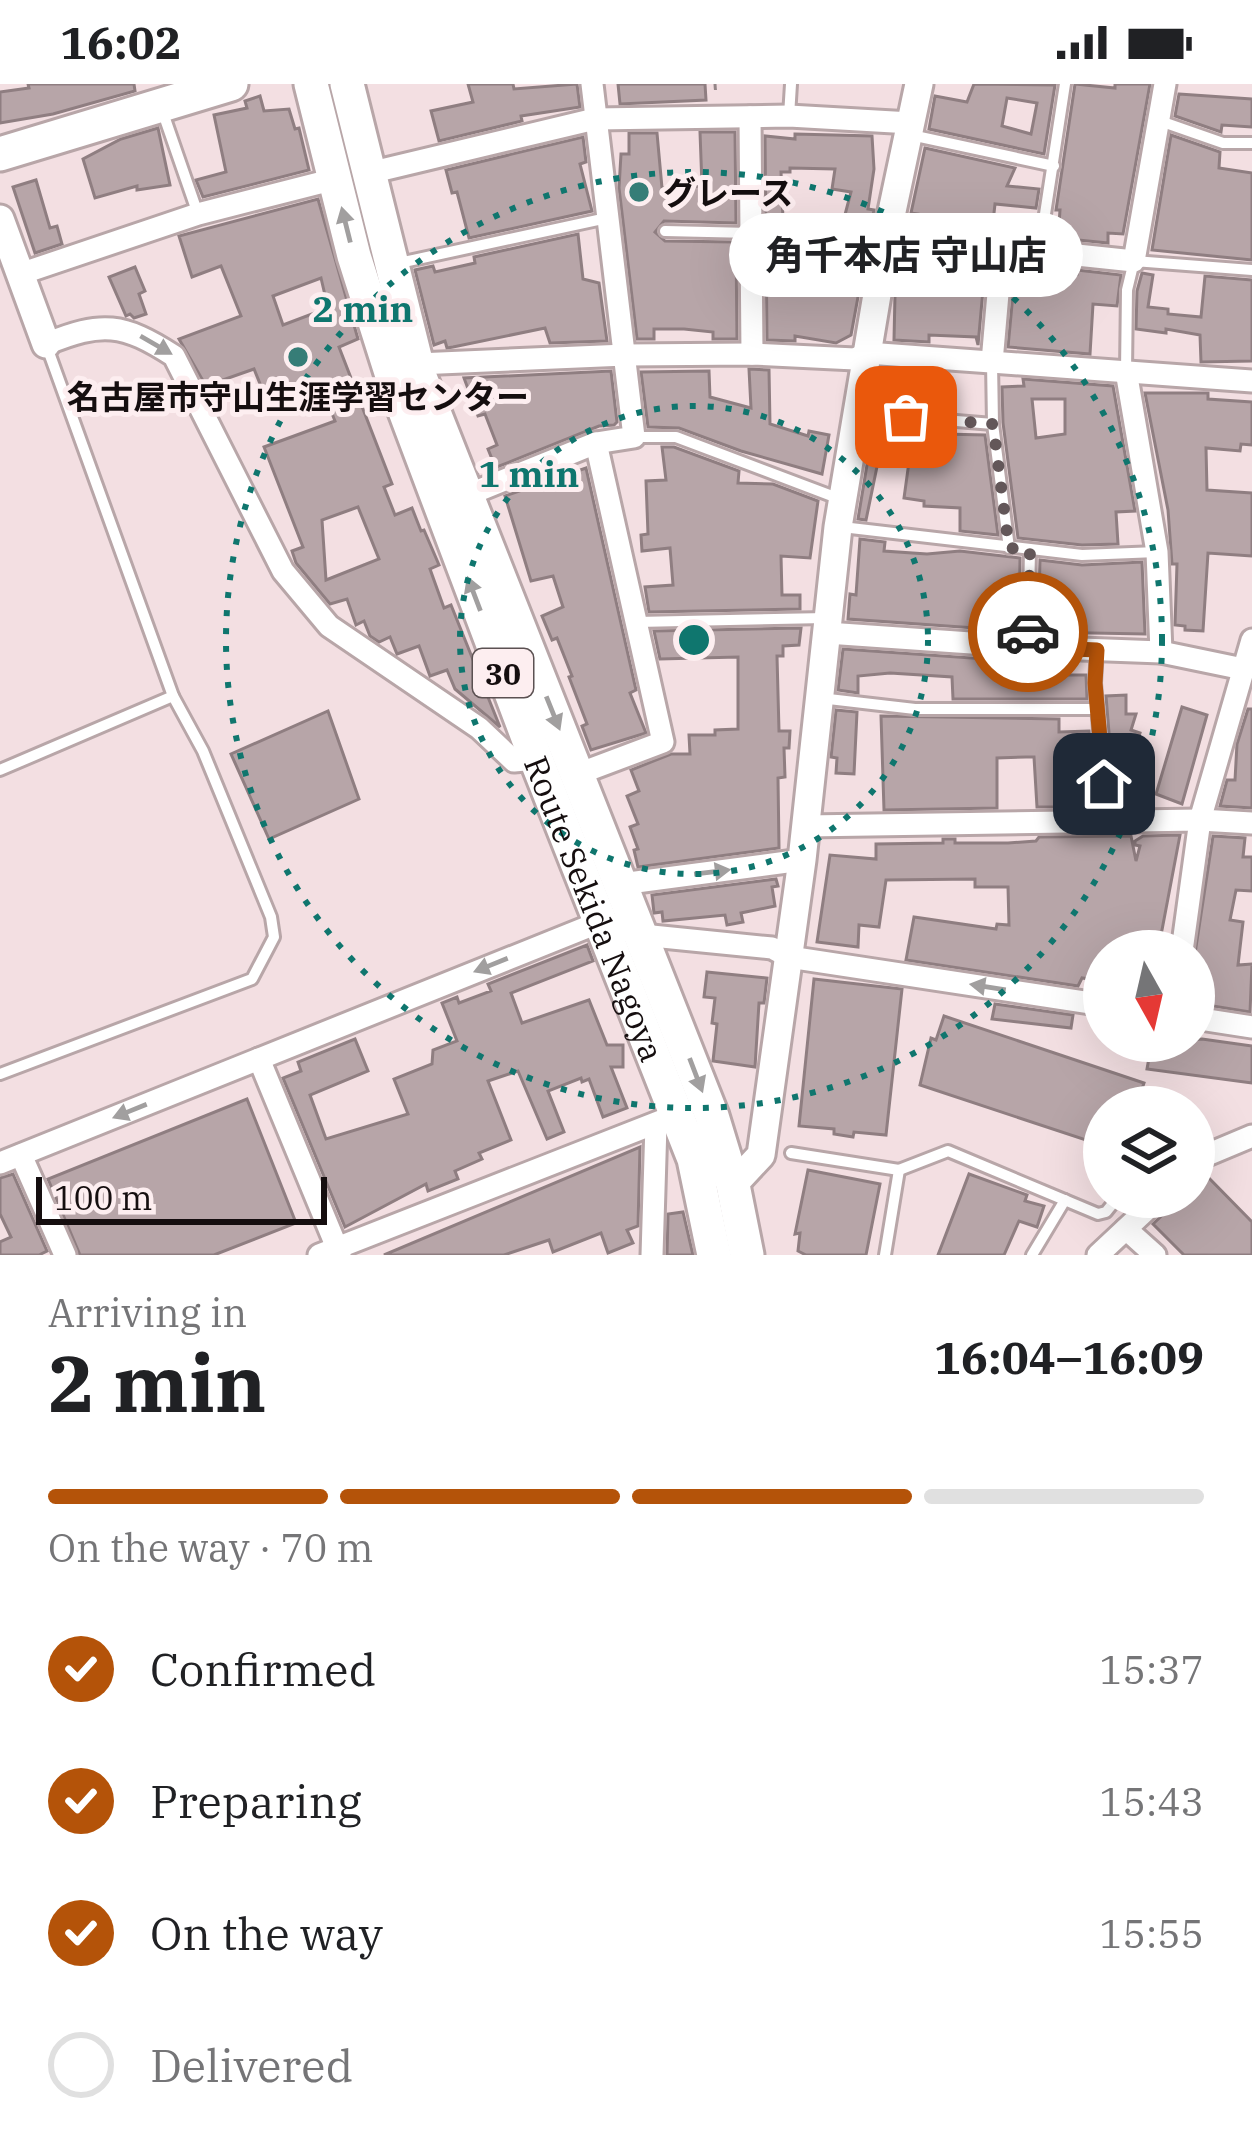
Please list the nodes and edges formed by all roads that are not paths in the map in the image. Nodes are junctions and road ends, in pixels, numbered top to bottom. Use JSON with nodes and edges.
{"nodes":[{"id":1,"x":231,"y":84,"type":"edge"},
{"id":2,"x":311,"y":84,"type":"edge"},
{"id":3,"x":347,"y":84,"type":"edge"},
{"id":4,"x":592,"y":84,"type":"edge"},
{"id":5,"x":791,"y":84,"type":"edge"},
{"id":6,"x":919,"y":84,"type":"edge"},
{"id":7,"x":1065,"y":84,"type":"edge"},
{"id":8,"x":1165,"y":84,"type":"edge"},
{"id":9,"x":160,"y":104,"type":"junction"},
{"id":10,"x":789,"y":116,"type":"junction"},
{"id":11,"x":750,"y":117,"type":"junction"},
{"id":12,"x":595,"y":119,"type":"junction"},
{"id":13,"x":1160,"y":121,"type":"junction"},
{"id":14,"x":908,"y":128,"type":"junction"},
{"id":15,"x":1252,"y":143,"type":"edge"},
{"id":16,"x":0,"y":154,"type":"edge"},
{"id":17,"x":1054,"y":166,"type":"junction"},
{"id":18,"x":370,"y":173,"type":"junction"},
{"id":19,"x":335,"y":179,"type":"junction"},
{"id":20,"x":198,"y":214,"type":"junction"},
{"id":21,"x":607,"y":218,"type":"junction"},
{"id":22,"x":0,"y":219,"type":"edge"},
{"id":23,"x":665,"y":231,"type":"dead end"},
{"id":24,"x":751,"y":233,"type":"junction"},
{"id":25,"x":887,"y":235,"type":"junction"},
{"id":26,"x":1002,"y":248,"type":"junction"},
{"id":27,"x":1039,"y":253,"type":"junction"},
{"id":28,"x":1134,"y":261,"type":"junction"},
{"id":29,"x":392,"y":264,"type":"junction"},
{"id":30,"x":1252,"y":270,"type":"edge"},
{"id":31,"x":14,"y":281,"type":"edge"},
{"id":32,"x":46,"y":344,"type":"junction"},
{"id":33,"x":867,"y":353,"type":"junction"},
{"id":34,"x":752,"y":354,"type":"junction"},
{"id":35,"x":625,"y":355,"type":"junction"},
{"id":36,"x":992,"y":362,"type":"junction"},
{"id":37,"x":417,"y":364,"type":"junction"},
{"id":38,"x":1126,"y":371,"type":"junction"},
{"id":39,"x":1252,"y":381,"type":"edge"},
{"id":40,"x":858,"y":412,"type":"junction"},
{"id":41,"x":993,"y":424,"type":"junction"},
{"id":42,"x":634,"y":437,"type":"junction"},
{"id":43,"x":596,"y":443,"type":"junction"},
{"id":44,"x":465,"y":496,"type":"junction"},
{"id":45,"x":841,"y":514,"type":"junction"},
{"id":46,"x":1009,"y":548,"type":"junction"},
{"id":47,"x":1030,"y":550,"type":"junction"},
{"id":48,"x":1157,"y":552,"type":"junction"},
{"id":49,"x":638,"y":622,"type":"junction"},
{"id":50,"x":828,"y":625,"type":"junction"},
{"id":51,"x":1252,"y":640,"type":"edge"},
{"id":52,"x":1028,"y":647,"type":"junction"},
{"id":53,"x":1097,"y":650,"type":"junction"},
{"id":54,"x":1161,"y":652,"type":"junction"},
{"id":55,"x":1243,"y":669,"type":"junction"},
{"id":56,"x":173,"y":696,"type":"junction"},
{"id":57,"x":820,"y":698,"type":"junction"},
{"id":58,"x":1098,"y":709,"type":"junction"},
{"id":59,"x":536,"y":759,"type":"junction"},
{"id":60,"x":0,"y":770,"type":"edge"},
{"id":61,"x":578,"y":774,"type":"junction"},
{"id":62,"x":1200,"y":820,"type":"junction"},
{"id":63,"x":1107,"y":822,"type":"junction"},
{"id":64,"x":1252,"y":823,"type":"edge"},
{"id":65,"x":806,"y":826,"type":"junction"},
{"id":66,"x":802,"y":860,"type":"junction"},
{"id":67,"x":621,"y":884,"type":"junction"},
{"id":68,"x":600,"y":922,"type":"junction"},
{"id":69,"x":1185,"y":930,"type":"edge"},
{"id":70,"x":642,"y":935,"type":"junction"},
{"id":71,"x":789,"y":957,"type":"junction"},
{"id":72,"x":1083,"y":1001,"type":"edge"},
{"id":73,"x":1215,"y":1022,"type":"edge"},
{"id":74,"x":1252,"y":1028,"type":"edge"},
{"id":75,"x":259,"y":1059,"type":"junction"},
{"id":76,"x":0,"y":1074,"type":"edge"},
{"id":77,"x":666,"y":1120,"type":"junction"},
{"id":78,"x":1252,"y":1136,"type":"edge"},
{"id":79,"x":1215,"y":1152,"type":"edge"},
{"id":80,"x":791,"y":1153,"type":"dead end"},
{"id":81,"x":11,"y":1159,"type":"edge"},
{"id":82,"x":899,"y":1170,"type":"junction"},
{"id":83,"x":733,"y":1185,"type":"junction"},
{"id":84,"x":1065,"y":1200,"type":"junction"},
{"id":85,"x":1083,"y":1208,"type":"edge"},
{"id":86,"x":1138,"y":1218,"type":"edge"},
{"id":87,"x":1126,"y":1229,"type":"junction"},
{"id":88,"x":332,"y":1252,"type":"edge"},
{"id":89,"x":65,"y":1255,"type":"edge"},
{"id":90,"x":652,"y":1255,"type":"edge"},
{"id":91,"x":714,"y":1255,"type":"edge"},
{"id":92,"x":747,"y":1255,"type":"edge"},
{"id":93,"x":884,"y":1255,"type":"edge"},
{"id":94,"x":1032,"y":1255,"type":"edge"},
{"id":95,"x":1098,"y":1255,"type":"edge"},
{"id":96,"x":1155,"y":1255,"type":"edge"}],
"edges":[{"from":1,"to":9,"type":"main road"},
{"from":2,"to":19,"type":"main road","name":"Route Sekida Nagoya","number":"30"},
{"from":3,"to":18,"type":"main road","name":"Route Sekida Nagoya","number":"30"},
{"from":4,"to":12,"type":"street"},
{"from":5,"to":10,"type":"lane"},
{"from":6,"to":14,"type":"street"},
{"from":7,"to":17,"type":"lane"},
{"from":8,"to":13,"type":"street"},
{"from":9,"to":16,"type":"main road"},
{"from":9,"to":20,"type":"lane"},
{"from":10,"to":11,"type":"street"},
{"from":10,"to":14,"type":"street"},
{"from":11,"to":12,"type":"street"},
{"from":11,"to":24,"type":"street"},
{"from":12,"to":18,"type":"street"},
{"from":12,"to":21,"type":"street"},
{"from":13,"to":15,"type":"lane"},
{"from":13,"to":28,"type":"street"},
{"from":14,"to":17,"type":"lane"},
{"from":14,"to":25,"type":"street"},
{"from":17,"to":27,"type":"lane"},
{"from":18,"to":29,"type":"main road","name":"Route Sekida Nagoya","number":"30"},
{"from":19,"to":20,"type":"street"},
{"from":59,"to":19,"type":"main road","name":"Route Sekida Nagoya","number":"30","one_way":true},
{"from":20,"to":31,"type":"street"},
{"from":21,"to":29,"type":"lane"},
{"from":21,"to":35,"type":"street"},
{"from":22,"to":31,"type":"street"},
{"from":23,"to":24,"type":"lane"},
{"from":24,"to":34,"type":"street"},
{"from":25,"to":26,"type":"street"},
{"from":25,"to":33,"type":"street"},
{"from":26,"to":27,"type":"street"},
{"from":26,"to":36,"type":"street"},
{"from":27,"to":28,"type":"street"},
{"from":28,"to":30,"type":"lane"},
{"from":28,"to":38,"type":"lane"},
{"from":29,"to":37,"type":"main road","name":"Route Sekida Nagoya","number":"30"},
{"from":31,"to":32,"type":"street"},
{"from":32,"to":56,"type":"lane"},
{"from":32,"to":59,"type":"street","one_way":true},
{"from":33,"to":34,"type":"street"},
{"from":33,"to":36,"type":"street"},
{"from":33,"to":40,"type":"street"},
{"from":34,"to":35,"type":"street"},
{"from":35,"to":37,"type":"street"},
{"from":35,"to":42,"type":"street"},
{"from":36,"to":38,"type":"street"},
{"from":36,"to":41,"type":"lane"},
{"from":37,"to":44,"type":"main road","name":"Route Sekida Nagoya","number":"30"},
{"from":38,"to":39,"type":"street"},
{"from":38,"to":48,"type":"street"},
{"from":40,"to":41,"type":"lane"},
{"from":40,"to":45,"type":"street"},
{"from":41,"to":46,"type":"lane"},
{"from":42,"to":43,"type":"street"},
{"from":42,"to":45,"type":"lane"},
{"from":43,"to":44,"type":"street"},
{"from":43,"to":49,"type":"street"},
{"from":44,"to":61,"type":"main road","name":"Route Sekida Nagoya","number":"30","one_way":true},
{"from":45,"to":46,"type":"lane"},
{"from":45,"to":50,"type":"street"},
{"from":46,"to":47,"type":"lane"},
{"from":47,"to":48,"type":"lane"},
{"from":47,"to":52,"type":"lane"},
{"from":48,"to":54,"type":"street"},
{"from":49,"to":50,"type":"lane"},
{"from":49,"to":61,"type":"street"},
{"from":50,"to":52,"type":"street"},
{"from":50,"to":57,"type":"street"},
{"from":51,"to":55,"type":"street"},
{"from":52,"to":53,"type":"street"},
{"from":53,"to":54,"type":"street"},
{"from":53,"to":58,"type":"lane"},
{"from":54,"to":55,"type":"street"},
{"from":55,"to":62,"type":"street"},
{"from":56,"to":60,"type":"lane"},
{"from":56,"to":76,"type":"lane"},
{"from":57,"to":58,"type":"lane"},
{"from":57,"to":65,"type":"street"},
{"from":58,"to":63,"type":"lane"},
{"from":59,"to":68,"type":"main road","name":"Route Sekida Nagoya","number":"30"},
{"from":61,"to":67,"type":"main road","name":"Route Sekida Nagoya","number":"30"},
{"from":62,"to":63,"type":"street"},
{"from":62,"to":64,"type":"street"},
{"from":62,"to":69,"type":"street"},
{"from":63,"to":65,"type":"street"},
{"from":65,"to":66,"type":"street"},
{"from":67,"to":66,"type":"street","one_way":true},
{"from":66,"to":71,"type":"street"},
{"from":67,"to":70,"type":"main road","name":"Route Sekida Nagoya","number":"30"},
{"from":68,"to":70,"type":"street"},
{"from":68,"to":75,"type":"street","one_way":true},
{"from":68,"to":77,"type":"main road","name":"Route Sekida Nagoya","number":"30"},
{"from":70,"to":71,"type":"street"},
{"from":70,"to":83,"type":"main road","name":"Route Sekida Nagoya","number":"30","one_way":true},
{"from":72,"to":71,"type":"street","one_way":true},
{"from":71,"to":83,"type":"street"},
{"from":73,"to":74,"type":"street"},
{"from":75,"to":81,"type":"street","one_way":true},
{"from":75,"to":88,"type":"street"},
{"from":77,"to":88,"type":"street"},
{"from":77,"to":90,"type":"street"},
{"from":77,"to":91,"type":"main road","name":"Route Sekida Nagoya","number":"30"},
{"from":78,"to":79,"type":"street"},
{"from":80,"to":82,"type":"lane"},
{"from":81,"to":89,"type":"street"},
{"from":82,"to":84,"type":"lane"},
{"from":82,"to":93,"type":"lane"},
{"from":83,"to":92,"type":"main road","name":"Route Sekida Nagoya","number":"30"},
{"from":84,"to":85,"type":"lane"},
{"from":84,"to":94,"type":"lane"},
{"from":86,"to":87,"type":"street"},
{"from":87,"to":95,"type":"street"},
{"from":87,"to":96,"type":"street"}]}
